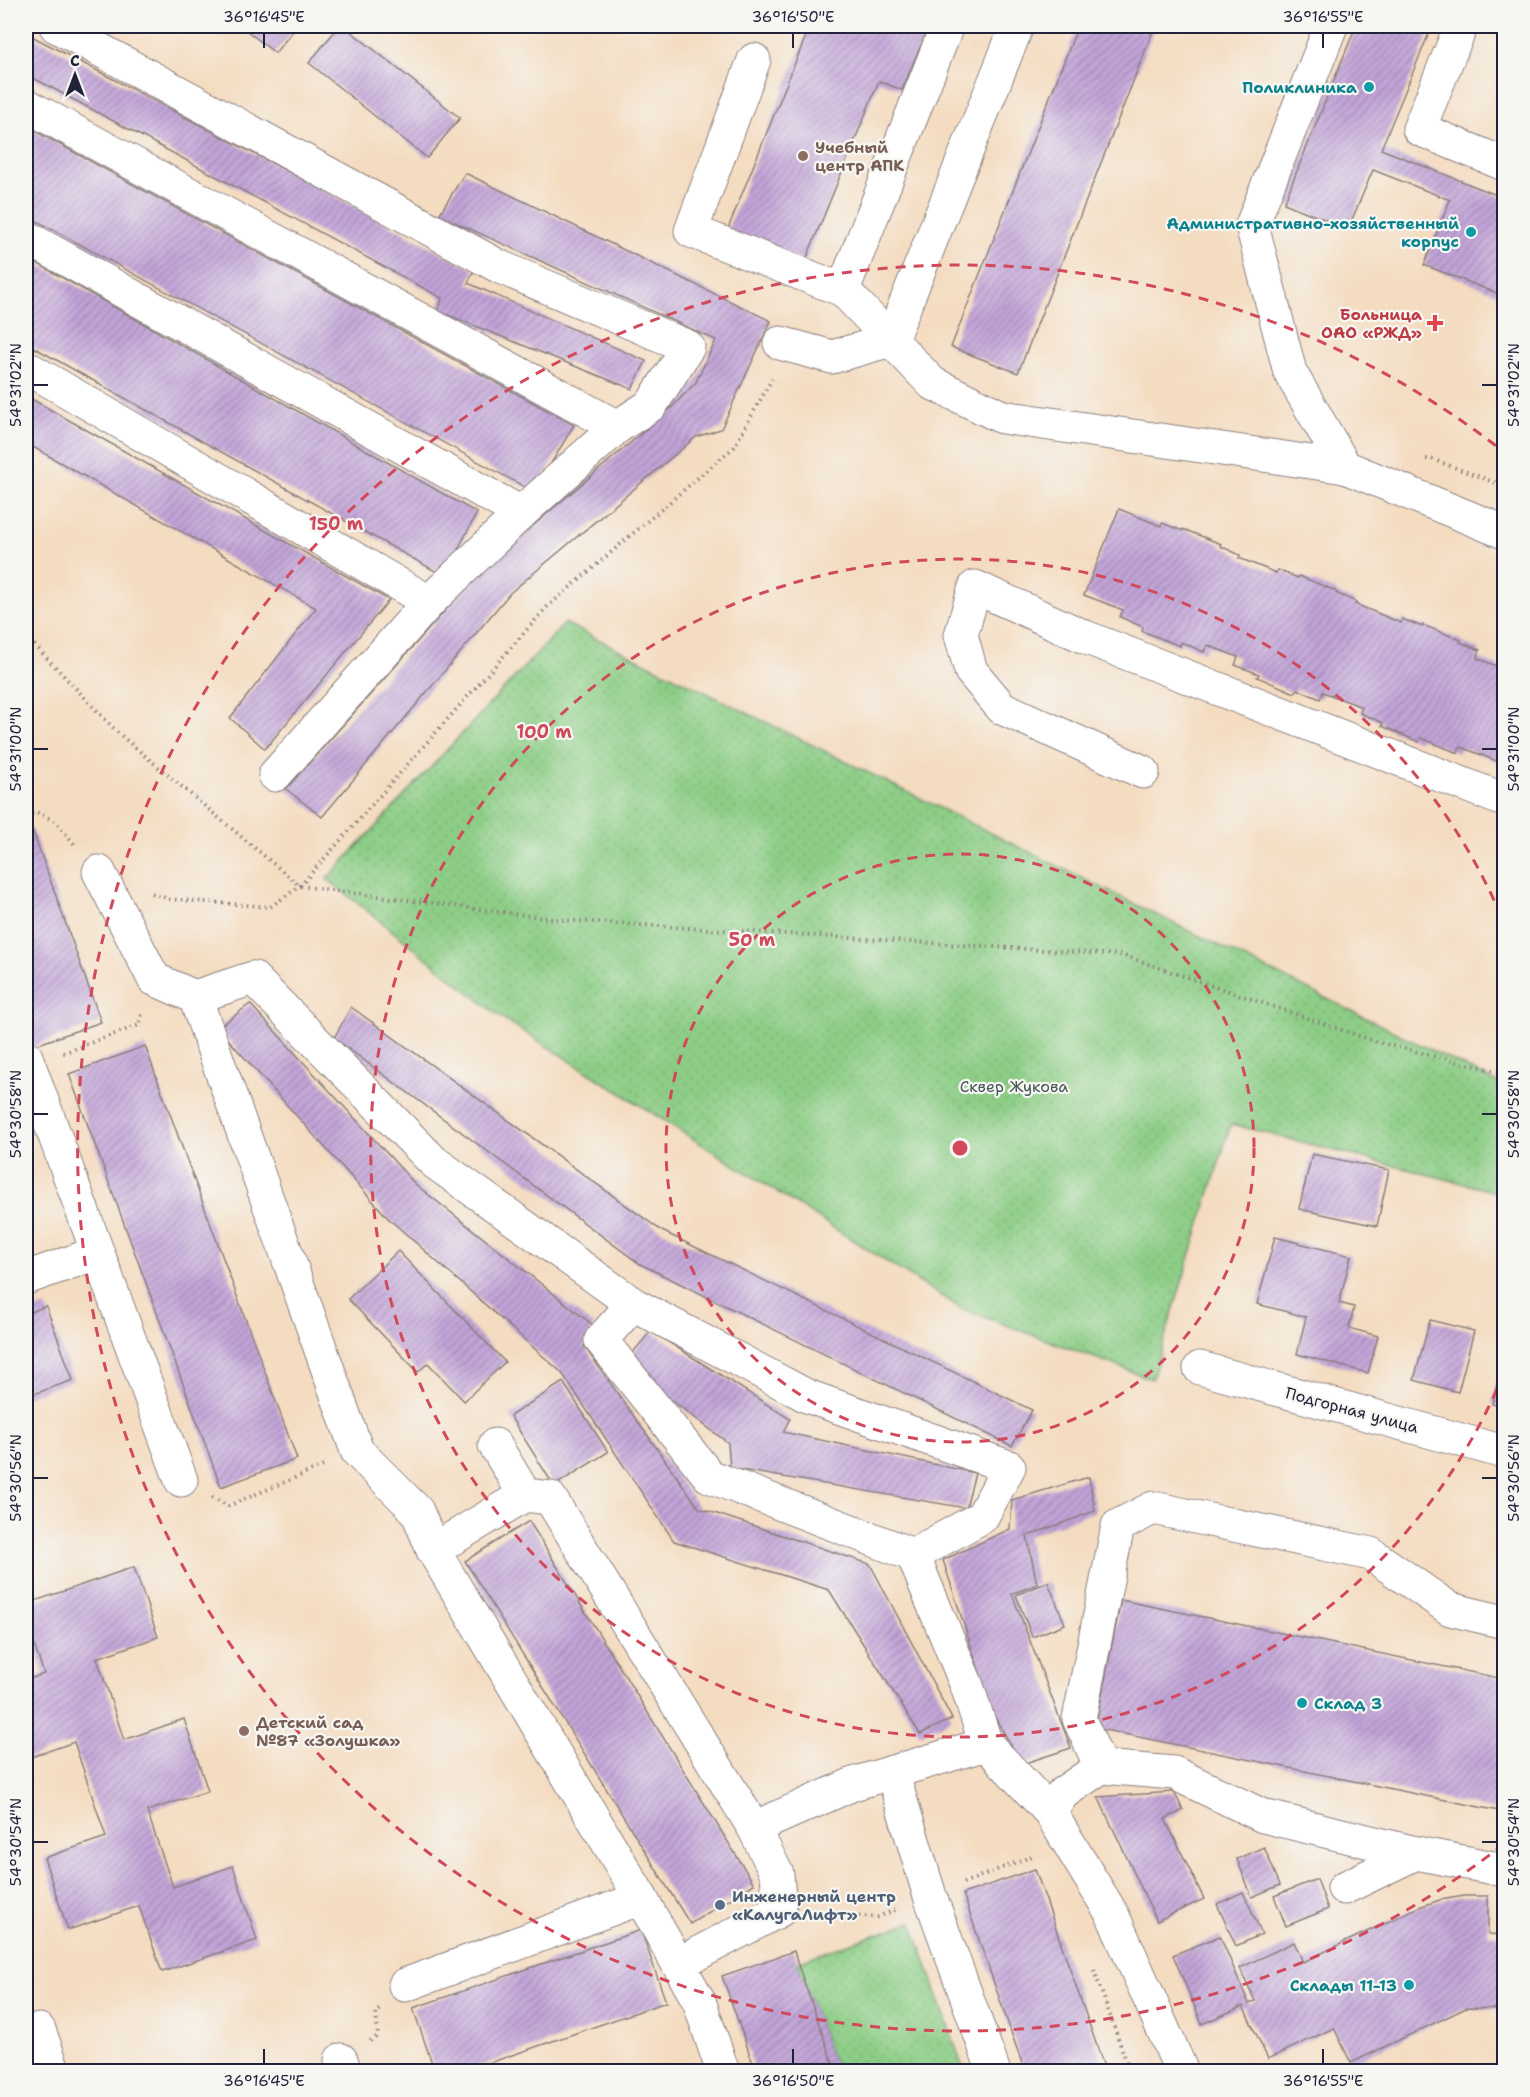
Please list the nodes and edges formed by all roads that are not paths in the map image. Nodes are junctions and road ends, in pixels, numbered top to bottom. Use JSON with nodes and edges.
{"nodes":[{"id":1,"x":56,"y":26,"type":"edge"},
{"id":2,"x":947,"y":26,"type":"edge"},
{"id":3,"x":1017,"y":26,"type":"edge"},
{"id":4,"x":1331,"y":26,"type":"edge"},
{"id":5,"x":1461,"y":26,"type":"edge"},
{"id":6,"x":754,"y":60,"type":"dead end"},
{"id":7,"x":26,"y":105,"type":"edge"},
{"id":8,"x":1504,"y":164,"type":"edge"},
{"id":9,"x":26,"y":237,"type":"edge"},
{"id":10,"x":843,"y":290,"type":"junction"},
{"id":11,"x":891,"y":340,"type":"junction"},
{"id":12,"x":780,"y":343,"type":"dead end"},
{"id":13,"x":26,"y":367,"type":"edge"},
{"id":14,"x":617,"y":427,"type":"junction"},
{"id":15,"x":1345,"y":467,"type":"junction"},
{"id":16,"x":521,"y":513,"type":"junction"},
{"id":17,"x":1504,"y":532,"type":"edge"},
{"id":18,"x":429,"y":602,"type":"junction"},
{"id":19,"x":1143,"y":772,"type":"dead end"},
{"id":20,"x":275,"y":775,"type":"dead end"},
{"id":21,"x":1504,"y":800,"type":"edge"},
{"id":22,"x":99,"y":873,"type":"road end"},
{"id":23,"x":195,"y":997,"type":"junction"},
{"id":24,"x":27,"y":1062,"type":"edge"},
{"id":25,"x":97,"y":1253,"type":"junction"},
{"id":26,"x":26,"y":1278,"type":"edge"},
{"id":27,"x":633,"y":1304,"type":"junction"},
{"id":28,"x":1200,"y":1368,"type":"dead end"},
{"id":29,"x":495,"y":1445,"type":"dead end"},
{"id":30,"x":1504,"y":1452,"type":"edge"},
{"id":31,"x":181,"y":1480,"type":"road end"},
{"id":32,"x":525,"y":1495,"type":"junction"},
{"id":33,"x":432,"y":1550,"type":"junction"},
{"id":34,"x":913,"y":1555,"type":"junction"},
{"id":35,"x":1504,"y":1622,"type":"edge"},
{"id":36,"x":986,"y":1744,"type":"junction"},
{"id":37,"x":1101,"y":1767,"type":"junction"},
{"id":38,"x":892,"y":1772,"type":"junction"},
{"id":39,"x":1050,"y":1812,"type":"junction"},
{"id":40,"x":754,"y":1828,"type":"junction"},
{"id":41,"x":1416,"y":1853,"type":"junction"},
{"id":42,"x":1504,"y":1870,"type":"edge"},
{"id":43,"x":1344,"y":1888,"type":"dead end"},
{"id":44,"x":641,"y":1898,"type":"junction"},
{"id":45,"x":678,"y":1964,"type":"junction"},
{"id":46,"x":405,"y":1986,"type":"dead end"},
{"id":47,"x":26,"y":2033,"type":"edge"},
{"id":48,"x":54,"y":2072,"type":"edge"},
{"id":49,"x":723,"y":2072,"type":"edge"},
{"id":50,"x":994,"y":2072,"type":"edge"},
{"id":51,"x":1182,"y":2072,"type":"edge"}],
"edges":[{"from":1,"to":14,"type":"street"},
{"from":2,"to":10,"type":"street"},
{"from":3,"to":11,"type":"street"},
{"from":4,"to":15,"type":"street"},
{"from":5,"to":8,"type":"street"},
{"from":6,"to":10,"type":"street"},
{"from":7,"to":14,"type":"street"},
{"from":9,"to":16,"type":"street"},
{"from":10,"to":11,"type":"street"},
{"from":11,"to":12,"type":"street"},
{"from":11,"to":15,"type":"street"},
{"from":13,"to":18,"type":"street"},
{"from":14,"to":16,"type":"street"},
{"from":15,"to":17,"type":"street"},
{"from":16,"to":18,"type":"street"},
{"from":18,"to":20,"type":"street"},
{"from":19,"to":21,"type":"street"},
{"from":22,"to":23,"type":"street"},
{"from":23,"to":27,"type":"street"},
{"from":23,"to":33,"type":"street"},
{"from":24,"to":25,"type":"street"},
{"from":25,"to":26,"type":"street"},
{"from":25,"to":31,"type":"street"},
{"from":27,"to":34,"type":"street"},
{"from":27,"to":34,"type":"street"},
{"from":28,"to":30,"type":"street","name":"Подгорная улица"},
{"from":29,"to":32,"type":"street"},
{"from":32,"to":33,"type":"street"},
{"from":32,"to":40,"type":"street"},
{"from":33,"to":44,"type":"street"},
{"from":34,"to":36,"type":"street"},
{"from":35,"to":37,"type":"street"},
{"from":36,"to":38,"type":"street"},
{"from":36,"to":39,"type":"street"},
{"from":37,"to":39,"type":"street"},
{"from":37,"to":41,"type":"street"},
{"from":38,"to":40,"type":"street"},
{"from":38,"to":50,"type":"street"},
{"from":39,"to":51,"type":"street"},
{"from":40,"to":45,"type":"street"},
{"from":41,"to":42,"type":"street"},
{"from":41,"to":43,"type":"street"},
{"from":44,"to":45,"type":"street"},
{"from":44,"to":46,"type":"street"},
{"from":45,"to":49,"type":"street"},
{"from":47,"to":48,"type":"street"}]}
